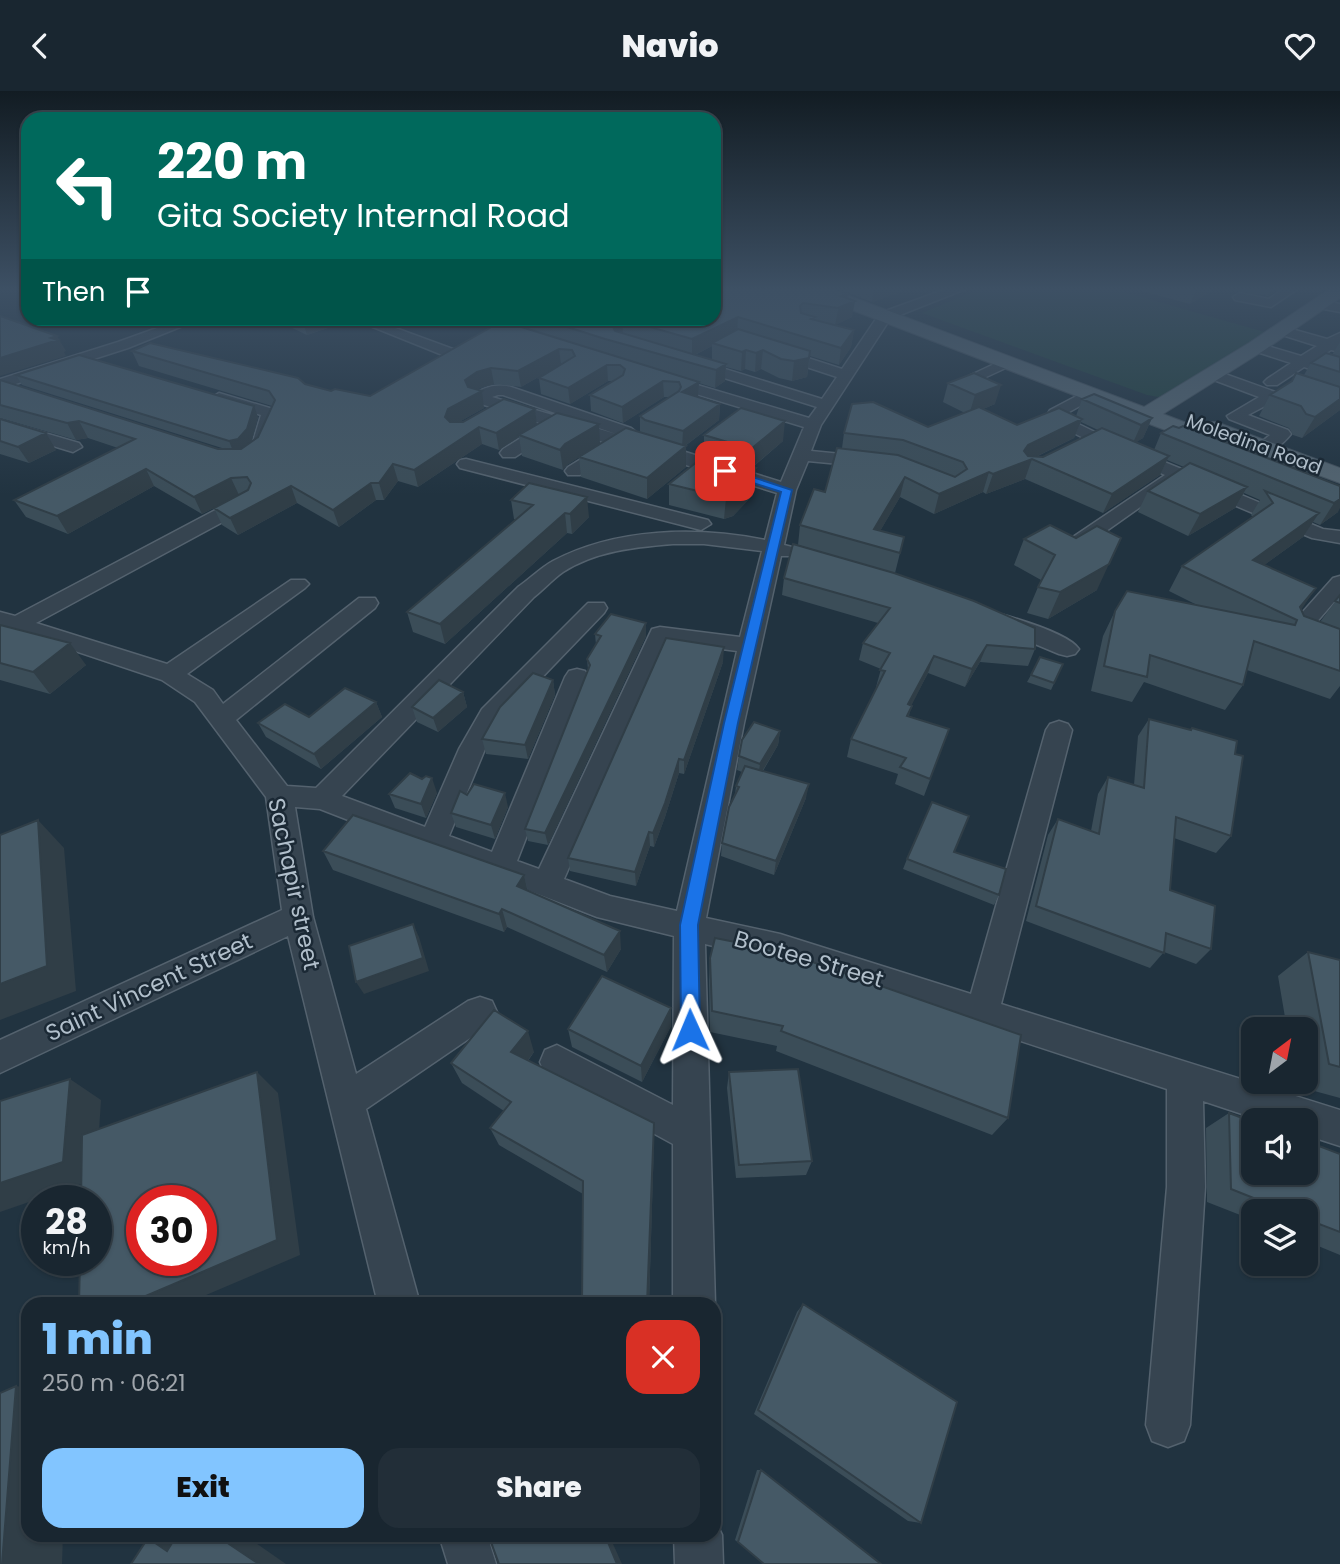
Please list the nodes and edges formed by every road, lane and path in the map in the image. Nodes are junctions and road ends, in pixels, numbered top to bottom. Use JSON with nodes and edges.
{"nodes":[{"id":1,"x":84,"y":357,"type":"edge"},
{"id":2,"x":453,"y":357,"type":"edge"},
{"id":3,"x":705,"y":357,"type":"edge"},
{"id":4,"x":789,"y":357,"type":"edge"},
{"id":5,"x":859,"y":357,"type":"edge"},
{"id":6,"x":994,"y":357,"type":"edge"},
{"id":7,"x":1004,"y":357,"type":"edge"},
{"id":8,"x":1246,"y":357,"type":"edge"},
{"id":9,"x":1286,"y":357,"type":"edge"},
{"id":10,"x":1311,"y":357,"type":"edge"},
{"id":11,"x":673,"y":358,"type":"edge"},
{"id":12,"x":1007,"y":362,"type":"junction"},
{"id":13,"x":1302,"y":362,"type":"junction"},
{"id":14,"x":431,"y":372,"type":"edge"},
{"id":15,"x":1340,"y":374,"type":"edge"},
{"id":16,"x":846,"y":375,"type":"junction"},
{"id":17,"x":650,"y":376,"type":"edge"},
{"id":18,"x":1216,"y":376,"type":"junction"},
{"id":19,"x":964,"y":382,"type":"edge"},
{"id":20,"x":544,"y":383,"type":"edge"},
{"id":21,"x":0,"y":385,"type":"edge"},
{"id":22,"x":1297,"y":390,"type":"edge"},
{"id":23,"x":201,"y":392,"type":"edge"},
{"id":24,"x":24,"y":393,"type":"edge"},
{"id":25,"x":1090,"y":394,"type":"junction"},
{"id":26,"x":522,"y":396,"type":"junction"},
{"id":27,"x":594,"y":400,"type":"edge"},
{"id":28,"x":828,"y":402,"type":"junction"},
{"id":29,"x":503,"y":407,"type":"junction"},
{"id":30,"x":573,"y":413,"type":"junction"},
{"id":31,"x":1161,"y":416,"type":"junction"},
{"id":32,"x":481,"y":420,"type":"edge"},
{"id":33,"x":556,"y":424,"type":"junction"},
{"id":34,"x":0,"y":425,"type":"edge"},
{"id":35,"x":813,"y":425,"type":"junction"},
{"id":36,"x":630,"y":435,"type":"junction"},
{"id":37,"x":1093,"y":438,"type":"junction"},
{"id":38,"x":703,"y":444,"type":"edge"},
{"id":39,"x":73,"y":447,"type":"dead end"},
{"id":40,"x":1263,"y":447,"type":"junction"},
{"id":41,"x":1072,"y":448,"type":"edge"},
{"id":42,"x":509,"y":453,"type":"dead end"},
{"id":43,"x":801,"y":454,"type":"junction"},
{"id":44,"x":1133,"y":455,"type":"junction"},
{"id":45,"x":685,"y":458,"type":"junction"},
{"id":46,"x":243,"y":459,"type":"edge"},
{"id":47,"x":466,"y":464,"type":"dead end"},
{"id":48,"x":704,"y":464,"type":"junction"},
{"id":49,"x":890,"y":465,"type":"edge"},
{"id":50,"x":574,"y":471,"type":"dead end"},
{"id":51,"x":1178,"y":474,"type":"junction"},
{"id":52,"x":1340,"y":476,"type":"edge"},
{"id":53,"x":685,"y":479,"type":"edge"},
{"id":54,"x":1340,"y":488,"type":"edge"},
{"id":55,"x":787,"y":490,"type":"junction"},
{"id":56,"x":247,"y":501,"type":"edge"},
{"id":57,"x":1340,"y":537,"type":"edge"},
{"id":58,"x":775,"y":542,"type":"junction"},
{"id":59,"x":1071,"y":547,"type":"edge"},
{"id":60,"x":810,"y":558,"type":"edge"},
{"id":61,"x":1340,"y":582,"type":"edge"},
{"id":62,"x":298,"y":584,"type":"dead end"},
{"id":63,"x":367,"y":603,"type":"dead end"},
{"id":64,"x":596,"y":608,"type":"dead end"},
{"id":65,"x":983,"y":614,"type":"edge"},
{"id":66,"x":9,"y":621,"type":"edge"},
{"id":67,"x":750,"y":646,"type":"junction"},
{"id":68,"x":1067,"y":649,"type":"dead end"},
{"id":69,"x":1340,"y":652,"type":"edge"},
{"id":70,"x":170,"y":674,"type":"junction"},
{"id":71,"x":577,"y":677,"type":"dead end"},
{"id":72,"x":221,"y":719,"type":"junction"},
{"id":73,"x":1059,"y":730,"type":"dead end"},
{"id":74,"x":279,"y":795,"type":"junction"},
{"id":75,"x":323,"y":799,"type":"junction"},
{"id":76,"x":433,"y":841,"type":"junction"},
{"id":77,"x":500,"y":866,"type":"junction"},
{"id":78,"x":547,"y":884,"type":"junction"},
{"id":79,"x":298,"y":917,"type":"junction"},
{"id":80,"x":689,"y":925,"type":"junction"},
{"id":81,"x":983,"y":1011,"type":"junction"},
{"id":82,"x":480,"y":1012,"type":"dead end"},
{"id":83,"x":0,"y":1057,"type":"edge"},
{"id":84,"x":557,"y":1062,"type":"dead end"},
{"id":85,"x":1185,"y":1078,"type":"junction"},
{"id":86,"x":346,"y":1101,"type":"junction"},
{"id":87,"x":1340,"y":1128,"type":"edge"},
{"id":88,"x":692,"y":1134,"type":"junction"},
{"id":89,"x":397,"y":1297,"type":"edge"},
{"id":90,"x":694,"y":1297,"type":"edge"},
{"id":91,"x":1168,"y":1425,"type":"dead end"},
{"id":92,"x":465,"y":1542,"type":"edge"},
{"id":93,"x":698,"y":1542,"type":"edge"},
{"id":94,"x":472,"y":1564,"type":"edge"},
{"id":95,"x":699,"y":1564,"type":"edge"}],
"edges":[{"from":1,"to":21,"type":"street"},
{"from":2,"to":14,"type":"street"},
{"from":3,"to":28,"type":"street"},
{"from":4,"to":16,"type":"street"},
{"from":5,"to":16,"type":"street"},
{"from":6,"to":12,"type":"main road"},
{"from":7,"to":31,"type":"main road"},
{"from":8,"to":18,"type":"main road"},
{"from":9,"to":13,"type":"street"},
{"from":10,"to":13,"type":"street"},
{"from":11,"to":28,"type":"street"},
{"from":12,"to":19,"type":"street"},
{"from":12,"to":25,"type":"main road"},
{"from":13,"to":15,"type":"street"},
{"from":13,"to":22,"type":"street"},
{"from":16,"to":28,"type":"street"},
{"from":17,"to":35,"type":"street"},
{"from":18,"to":31,"type":"main road"},
{"from":18,"to":40,"type":"street"},
{"from":20,"to":26,"type":"street"},
{"from":21,"to":24,"type":"street"},
{"from":23,"to":46,"type":"street"},
{"from":25,"to":31,"type":"main road"},
{"from":25,"to":37,"type":"street"},
{"from":26,"to":29,"type":"street"},
{"from":26,"to":30,"type":"street"},
{"from":27,"to":30,"type":"street"},
{"from":28,"to":35,"type":"street"},
{"from":29,"to":32,"type":"street"},
{"from":29,"to":33,"type":"street"},
{"from":30,"to":36,"type":"street"},
{"from":31,"to":40,"type":"main road","name":"Moledina Road"},
{"from":31,"to":44,"type":"street"},
{"from":31,"to":54,"type":"main road","name":"Moledina Road"},
{"from":33,"to":36,"type":"street"},
{"from":33,"to":42,"type":"street"},
{"from":34,"to":39,"type":"street"},
{"from":35,"to":43,"type":"street"},
{"from":36,"to":45,"type":"street"},
{"from":36,"to":50,"type":"street"},
{"from":37,"to":41,"type":"street"},
{"from":37,"to":44,"type":"street"},
{"from":38,"to":45,"type":"street"},
{"from":40,"to":52,"type":"main road","name":"Moledina Road"},
{"from":43,"to":49,"type":"street"},
{"from":43,"to":55,"type":"street"},
{"from":44,"to":51,"type":"street"},
{"from":45,"to":48,"type":"street"},
{"from":47,"to":58,"type":"street"},
{"from":48,"to":53,"type":"street"},
{"from":48,"to":55,"type":"street"},
{"from":51,"to":57,"type":"street"},
{"from":51,"to":59,"type":"street"},
{"from":55,"to":58,"type":"street"},
{"from":56,"to":66,"type":"street"},
{"from":58,"to":60,"type":"street"},
{"from":58,"to":67,"type":"street"},
{"from":58,"to":75,"type":"street"},
{"from":61,"to":69,"type":"street"},
{"from":62,"to":70,"type":"street"},
{"from":63,"to":72,"type":"street"},
{"from":64,"to":76,"type":"street"},
{"from":65,"to":68,"type":"street"},
{"from":66,"to":70,"type":"street","name":"Sachapir street"},
{"from":67,"to":78,"type":"street"},
{"from":67,"to":80,"type":"street"},
{"from":70,"to":72,"type":"street","name":"Sachapir street"},
{"from":71,"to":77,"type":"street"},
{"from":72,"to":74,"type":"street","name":"Sachapir street"},
{"from":73,"to":81,"type":"street"},
{"from":74,"to":75,"type":"street","name":"Bootee Street"},
{"from":74,"to":79,"type":"street","name":"Sachapir street"},
{"from":75,"to":76,"type":"street","name":"Bootee Street"},
{"from":76,"to":77,"type":"street","name":"Bootee Street"},
{"from":77,"to":78,"type":"street","name":"Bootee Street"},
{"from":78,"to":80,"type":"street","name":"Bootee Street"},
{"from":79,"to":83,"type":"street","name":"Saint Vincent Street"},
{"from":79,"to":86,"type":"street","name":"Sachapir street"},
{"from":80,"to":81,"type":"street","name":"Bootee Street"},
{"from":80,"to":88,"type":"street"},
{"from":81,"to":85,"type":"street","name":"Bootee Street"},
{"from":82,"to":86,"type":"street"},
{"from":84,"to":88,"type":"street"},
{"from":85,"to":87,"type":"street","name":"Bootee Street"},
{"from":85,"to":91,"type":"street"},
{"from":86,"to":89,"type":"street","name":"Sachapir street"},
{"from":88,"to":90,"type":"street"},
{"from":92,"to":94,"type":"street"},
{"from":93,"to":95,"type":"street"}]}
